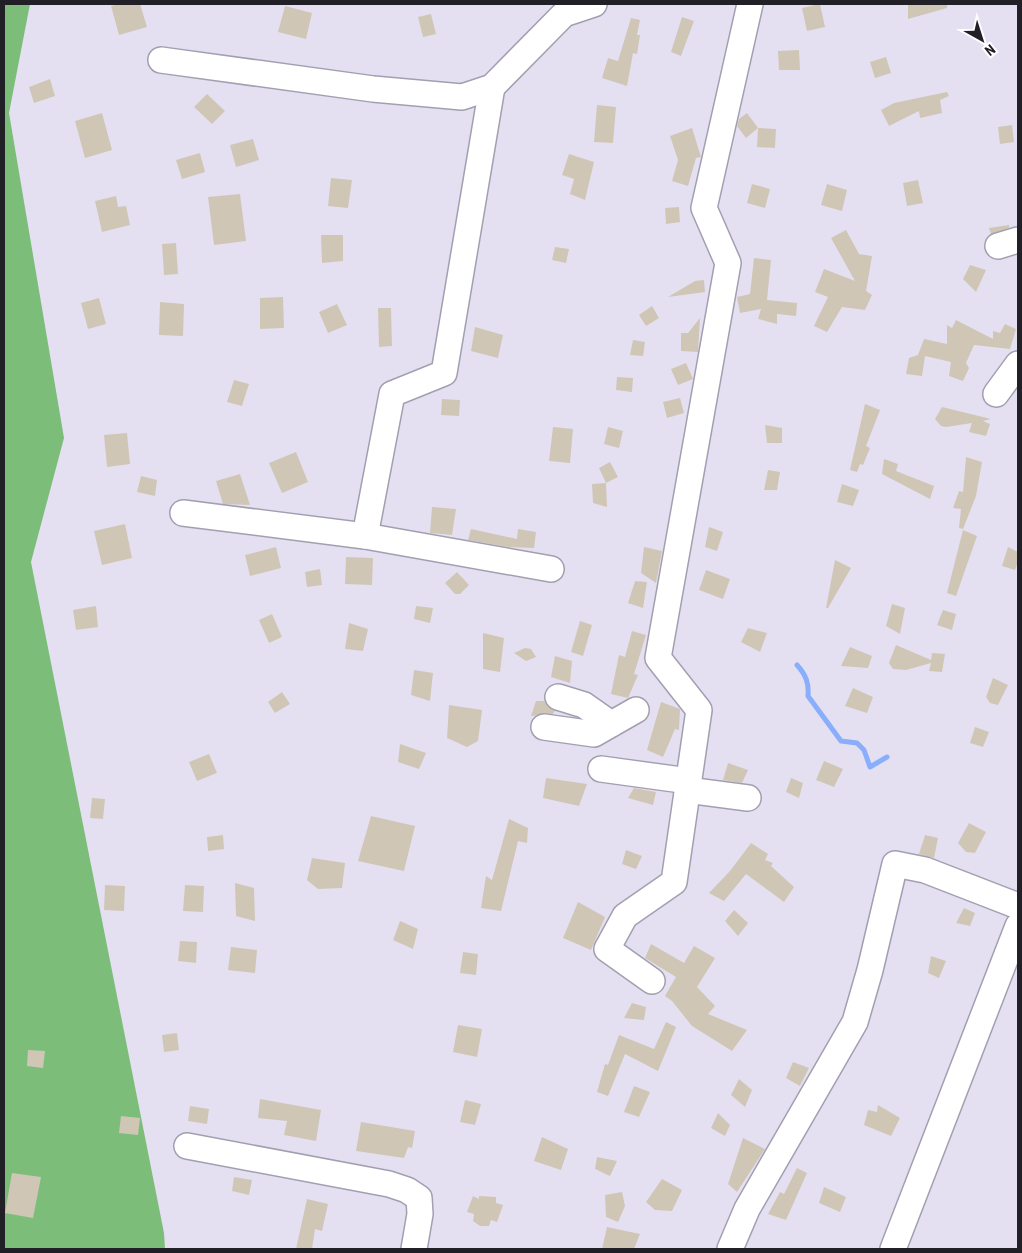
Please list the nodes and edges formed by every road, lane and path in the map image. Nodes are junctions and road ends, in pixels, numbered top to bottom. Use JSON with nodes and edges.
{"nodes":[{"id":1,"x":594,"y":4,"type":"edge"},
{"id":2,"x":750,"y":4,"type":"edge"},
{"id":3,"x":161,"y":60,"type":"dead end"},
{"id":4,"x":492,"y":87,"type":"junction"},
{"id":5,"x":1018,"y":364,"type":"edge"},
{"id":6,"x":996,"y":394,"type":"dead end"},
{"id":7,"x":183,"y":513,"type":"dead end"},
{"id":8,"x":366,"y":536,"type":"junction"},
{"id":9,"x":551,"y":570,"type":"dead end"},
{"id":10,"x":558,"y":697,"type":"dead end"},
{"id":11,"x":636,"y":710,"type":"dead end"},
{"id":12,"x":611,"y":724,"type":"junction"},
{"id":13,"x":544,"y":727,"type":"dead end"},
{"id":14,"x":601,"y":769,"type":"dead end"},
{"id":15,"x":688,"y":785,"type":"junction"},
{"id":16,"x":748,"y":798,"type":"dead end"},
{"id":17,"x":1018,"y":906,"type":"edge"},
{"id":18,"x":1018,"y":926,"type":"edge"},
{"id":19,"x":652,"y":981,"type":"dead end"},
{"id":20,"x":187,"y":1146,"type":"dead end"},
{"id":21,"x":414,"y":1249,"type":"edge"},
{"id":22,"x":730,"y":1249,"type":"edge"},
{"id":23,"x":894,"y":1249,"type":"edge"}],
"edges":[{"from":1,"to":4,"type":"street"},
{"from":2,"to":15,"type":"street"},
{"from":3,"to":4,"type":"street"},
{"from":4,"to":8,"type":"street"},
{"from":5,"to":6,"type":"street"},
{"from":7,"to":8,"type":"street"},
{"from":8,"to":9,"type":"street"},
{"from":10,"to":12,"type":"street"},
{"from":11,"to":12,"type":"street"},
{"from":12,"to":13,"type":"street"},
{"from":14,"to":15,"type":"street"},
{"from":15,"to":16,"type":"street"},
{"from":15,"to":19,"type":"street"},
{"from":17,"to":22,"type":"street"},
{"from":18,"to":23,"type":"street"},
{"from":20,"to":21,"type":"street"}]}
